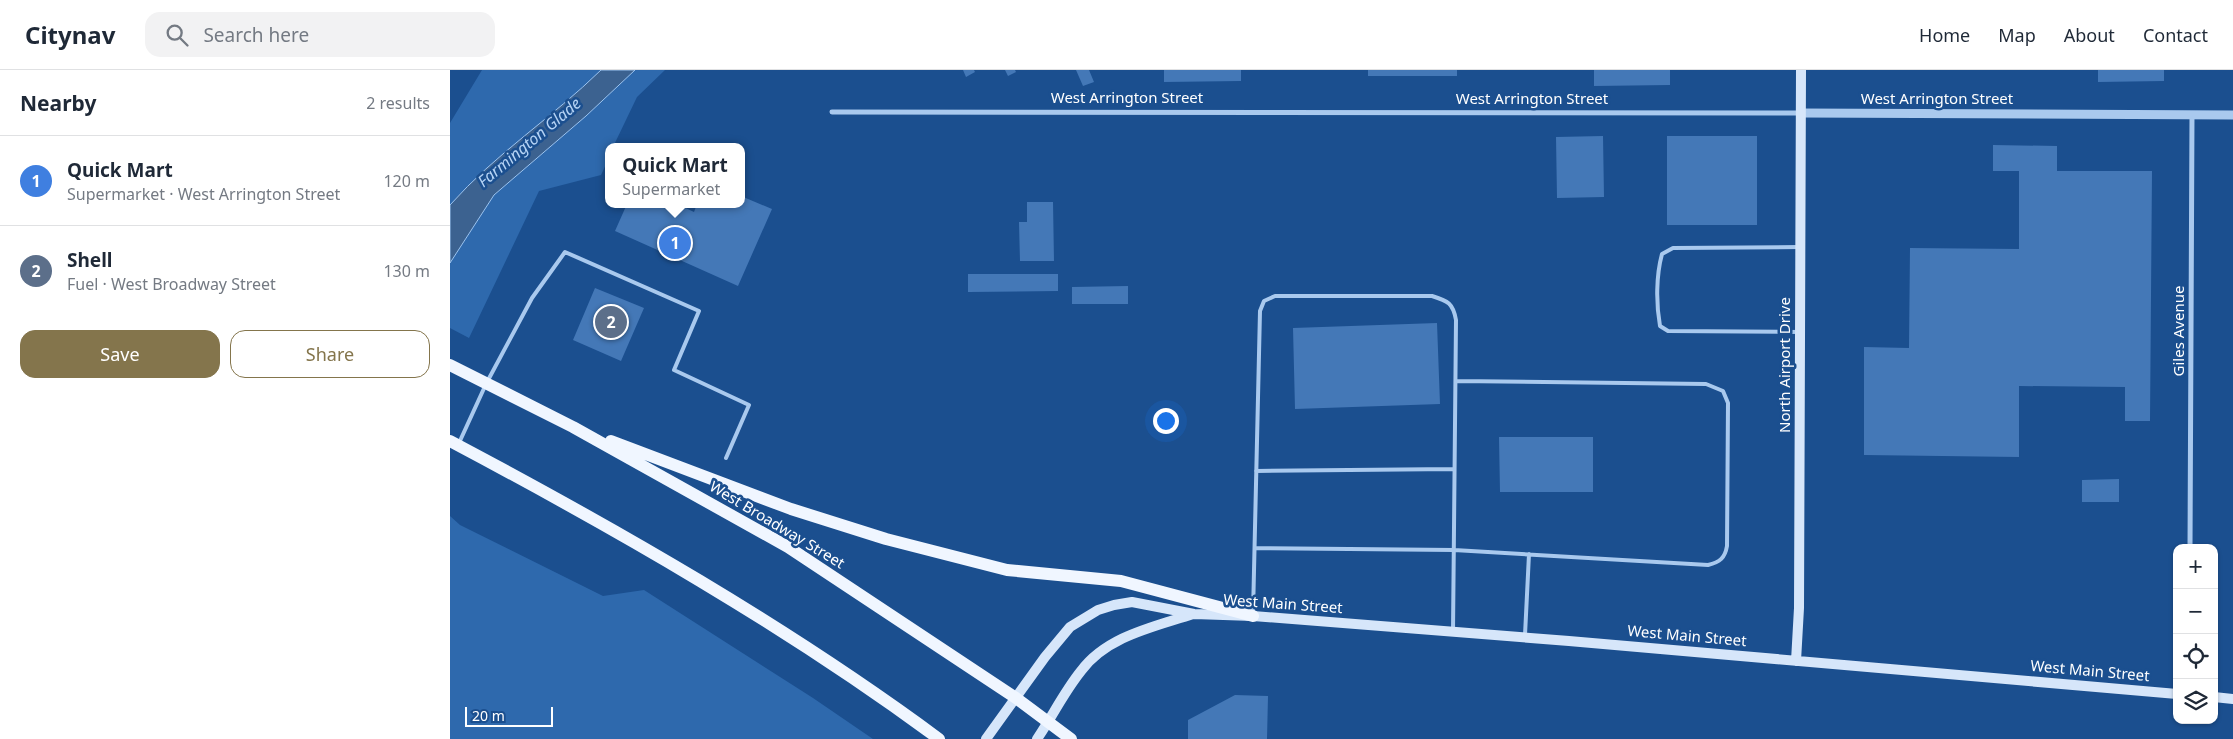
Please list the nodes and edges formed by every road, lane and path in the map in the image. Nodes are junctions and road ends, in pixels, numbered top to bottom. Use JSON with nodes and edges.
{"nodes":[{"id":1,"x":1801,"y":70,"type":"edge"},
{"id":2,"x":832,"y":112,"type":"dead end"},
{"id":3,"x":1801,"y":112,"type":"junction"},
{"id":4,"x":2192,"y":114,"type":"junction"},
{"id":5,"x":2233,"y":115,"type":"edge"},
{"id":6,"x":1800,"y":247,"type":"junction"},
{"id":7,"x":1800,"y":332,"type":"junction"},
{"id":8,"x":450,"y":365,"type":"edge"},
{"id":9,"x":1456,"y":381,"type":"junction"},
{"id":10,"x":486,"y":384,"type":"junction"},
{"id":11,"x":573,"y":427,"type":"junction"},
{"id":12,"x":454,"y":443,"type":"edge"},
{"id":13,"x":726,"y":458,"type":"dead end"},
{"id":14,"x":1454,"y":469,"type":"junction"},
{"id":15,"x":1256,"y":471,"type":"junction"},
{"id":16,"x":2190,"y":544,"type":"edge"},
{"id":17,"x":1255,"y":548,"type":"junction"},
{"id":18,"x":1454,"y":550,"type":"junction"},
{"id":19,"x":1528,"y":554,"type":"junction"},
{"id":20,"x":1194,"y":614,"type":"junction"},
{"id":21,"x":1253,"y":616,"type":"junction"},
{"id":22,"x":1453,"y":632,"type":"junction"},
{"id":23,"x":1525,"y":638,"type":"junction"},
{"id":24,"x":1796,"y":661,"type":"junction"},
{"id":25,"x":2173,"y":694,"type":"edge"},
{"id":26,"x":2218,"y":697,"type":"edge"},
{"id":27,"x":1016,"y":698,"type":"junction"},
{"id":28,"x":2233,"y":699,"type":"edge"},
{"id":29,"x":1049,"y":721,"type":"junction"},
{"id":30,"x":939,"y":739,"type":"edge"},
{"id":31,"x":986,"y":739,"type":"edge"},
{"id":32,"x":1037,"y":739,"type":"edge"},
{"id":33,"x":1071,"y":739,"type":"edge"}],
"edges":[{"from":1,"to":3,"type":"main road","name":"North Airport Drive"},
{"from":2,"to":3,"type":"street","name":"West Arrington Street"},
{"from":3,"to":4,"type":"street","name":"West Arrington Street"},
{"from":3,"to":6,"type":"main road","name":"North Airport Drive"},
{"from":4,"to":5,"type":"street","name":"West Arrington Street"},
{"from":4,"to":16,"type":"street","name":"Giles Avenue"},
{"from":6,"to":7,"type":"main road","name":"North Airport Drive"},
{"from":6,"to":7,"type":"lane"},
{"from":7,"to":24,"type":"main road","name":"North Airport Drive"},
{"from":8,"to":10,"type":"main road","name":"West Broadway Street"},
{"from":9,"to":14,"type":"lane"},
{"from":9,"to":15,"type":"lane"},
{"from":9,"to":19,"type":"lane"},
{"from":10,"to":11,"type":"main road","name":"West Broadway Street"},
{"from":10,"to":12,"type":"lane"},
{"from":10,"to":13,"type":"lane"},
{"from":11,"to":21,"type":"main road"},
{"from":11,"to":27,"type":"main road","name":"West Broadway Street"},
{"from":12,"to":30,"type":"main road"},
{"from":14,"to":15,"type":"lane"},
{"from":14,"to":18,"type":"lane"},
{"from":15,"to":17,"type":"lane"},
{"from":17,"to":18,"type":"lane"},
{"from":17,"to":21,"type":"lane"},
{"from":18,"to":19,"type":"lane"},
{"from":18,"to":22,"type":"lane"},
{"from":19,"to":23,"type":"lane"},
{"from":20,"to":21,"type":"main road","name":"West Main Street"},
{"from":20,"to":27,"type":"main road","name":"West Main Street"},
{"from":20,"to":29,"type":"main road","name":"West Main Street"},
{"from":21,"to":22,"type":"main road","name":"West Main Street"},
{"from":22,"to":23,"type":"main road","name":"West Main Street"},
{"from":23,"to":24,"type":"main road","name":"West Main Street"},
{"from":24,"to":25,"type":"main road","name":"West Main Street"},
{"from":26,"to":28,"type":"main road"},
{"from":27,"to":29,"type":"main road","name":"West Broadway Street"},
{"from":27,"to":31,"type":"main road","name":"West Main Street"},
{"from":29,"to":32,"type":"main road","name":"West Main Street"},
{"from":29,"to":33,"type":"main road","name":"West Broadway Street"}]}
